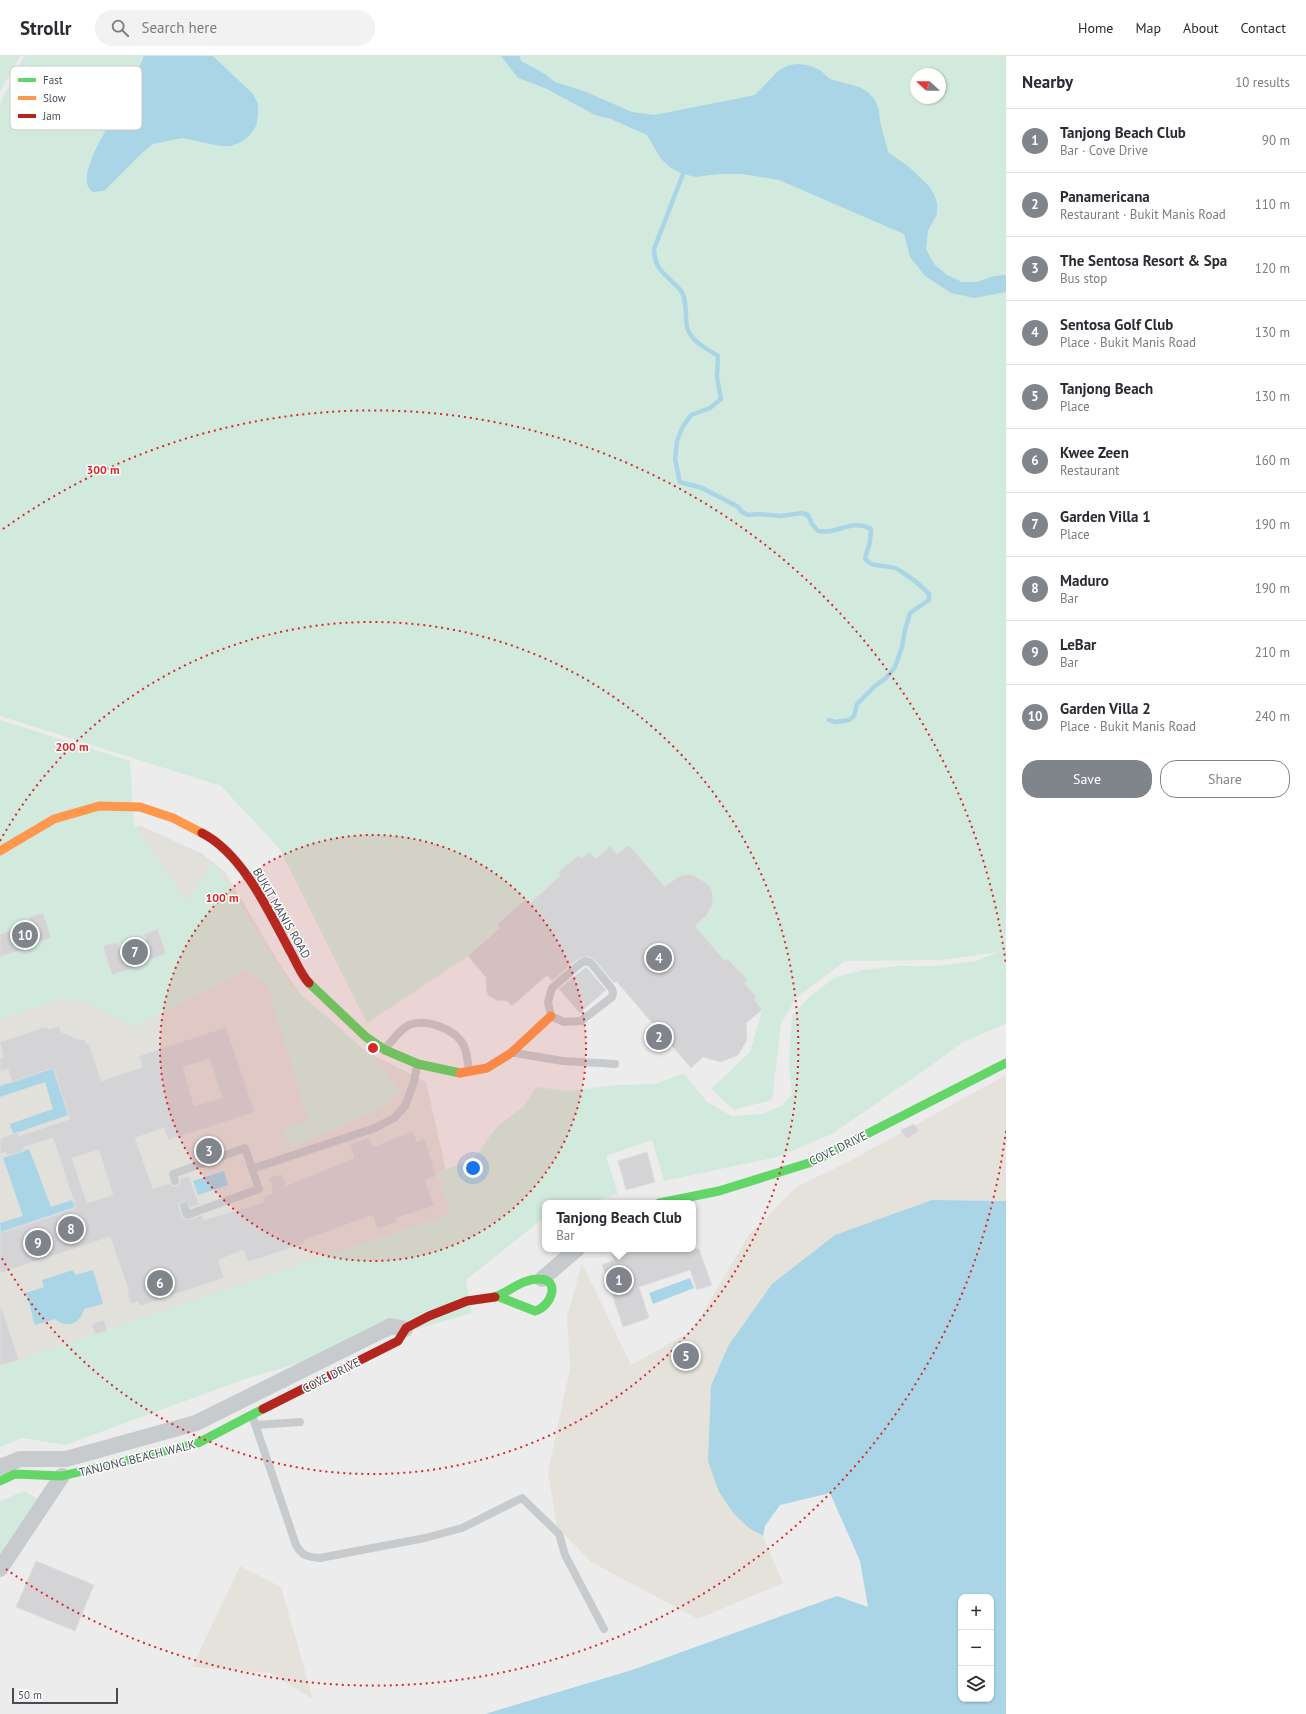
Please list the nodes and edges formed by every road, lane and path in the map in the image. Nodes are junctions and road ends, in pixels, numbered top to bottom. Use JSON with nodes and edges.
{"nodes":[{"id":1,"x":0,"y":851,"type":"edge"},
{"id":2,"x":551,"y":1016,"type":"junction"},
{"id":3,"x":385,"y":1050,"type":"junction"},
{"id":4,"x":511,"y":1052,"type":"junction"},
{"id":5,"x":1006,"y":1063,"type":"edge"},
{"id":6,"x":418,"y":1064,"type":"junction"},
{"id":7,"x":615,"y":1064,"type":"dead end"},
{"id":8,"x":469,"y":1072,"type":"junction"},
{"id":9,"x":252,"y":1169,"type":"junction"},
{"id":10,"x":175,"y":1181,"type":"dead end"},
{"id":11,"x":675,"y":1200,"type":"edge"},
{"id":12,"x":184,"y":1206,"type":"dead end"},
{"id":13,"x":574,"y":1252,"type":"edge"},
{"id":14,"x":542,"y":1279,"type":"junction"},
{"id":15,"x":497,"y":1296,"type":"junction"},
{"id":16,"x":405,"y":1329,"type":"junction"},
{"id":17,"x":268,"y":1388,"type":"joint"},
{"id":18,"x":243,"y":1400,"type":"junction"},
{"id":19,"x":254,"y":1420,"type":"junction"},
{"id":20,"x":300,"y":1422,"type":"dead end"},
{"id":21,"x":0,"y":1467,"type":"edge"},
{"id":22,"x":62,"y":1476,"type":"junction"},
{"id":23,"x":0,"y":1481,"type":"edge"},
{"id":24,"x":0,"y":1569,"type":"edge"},
{"id":25,"x":604,"y":1628,"type":"dead end"}],
"edges":[{"from":1,"to":3,"type":"street","name":"BUKIT MANIS ROAD"},
{"from":2,"to":2,"type":"lane"},
{"from":2,"to":4,"type":"street","name":"BUKIT MANIS ROAD"},
{"from":3,"to":6,"type":"street","name":"BUKIT MANIS ROAD"},
{"from":3,"to":8,"type":"lane"},
{"from":4,"to":7,"type":"lane"},
{"from":4,"to":8,"type":"street","name":"BUKIT MANIS ROAD"},
{"from":5,"to":11,"type":"street","name":"COVE DRIVE"},
{"from":6,"to":8,"type":"street","name":"BUKIT MANIS ROAD"},
{"from":6,"to":9,"type":"lane"},
{"from":9,"to":10,"type":"lane"},
{"from":9,"to":12,"type":"lane"},
{"from":13,"to":14,"type":"street","name":"COVE DRIVE"},
{"from":14,"to":15,"type":"street","name":"COVE DRIVE"},
{"from":14,"to":15,"type":"street"},
{"from":15,"to":16,"type":"street","name":"COVE DRIVE"},
{"from":16,"to":17,"type":"street","name":"COVE DRIVE"},
{"from":16,"to":19,"type":"street","name":"COVE DRIVE"},
{"from":17,"to":18,"type":"street","name":"TANJONG BEACH WALK"},
{"from":18,"to":19,"type":"street"},
{"from":18,"to":21,"type":"street","name":"TANJONG BEACH WALK"},
{"from":19,"to":20,"type":"lane"},
{"from":19,"to":22,"type":"street","name":"TANJONG BEACH WALK"},
{"from":19,"to":25,"type":"lane"},
{"from":22,"to":23,"type":"street","name":"TANJONG BEACH WALK"},
{"from":22,"to":24,"type":"street"}]}
